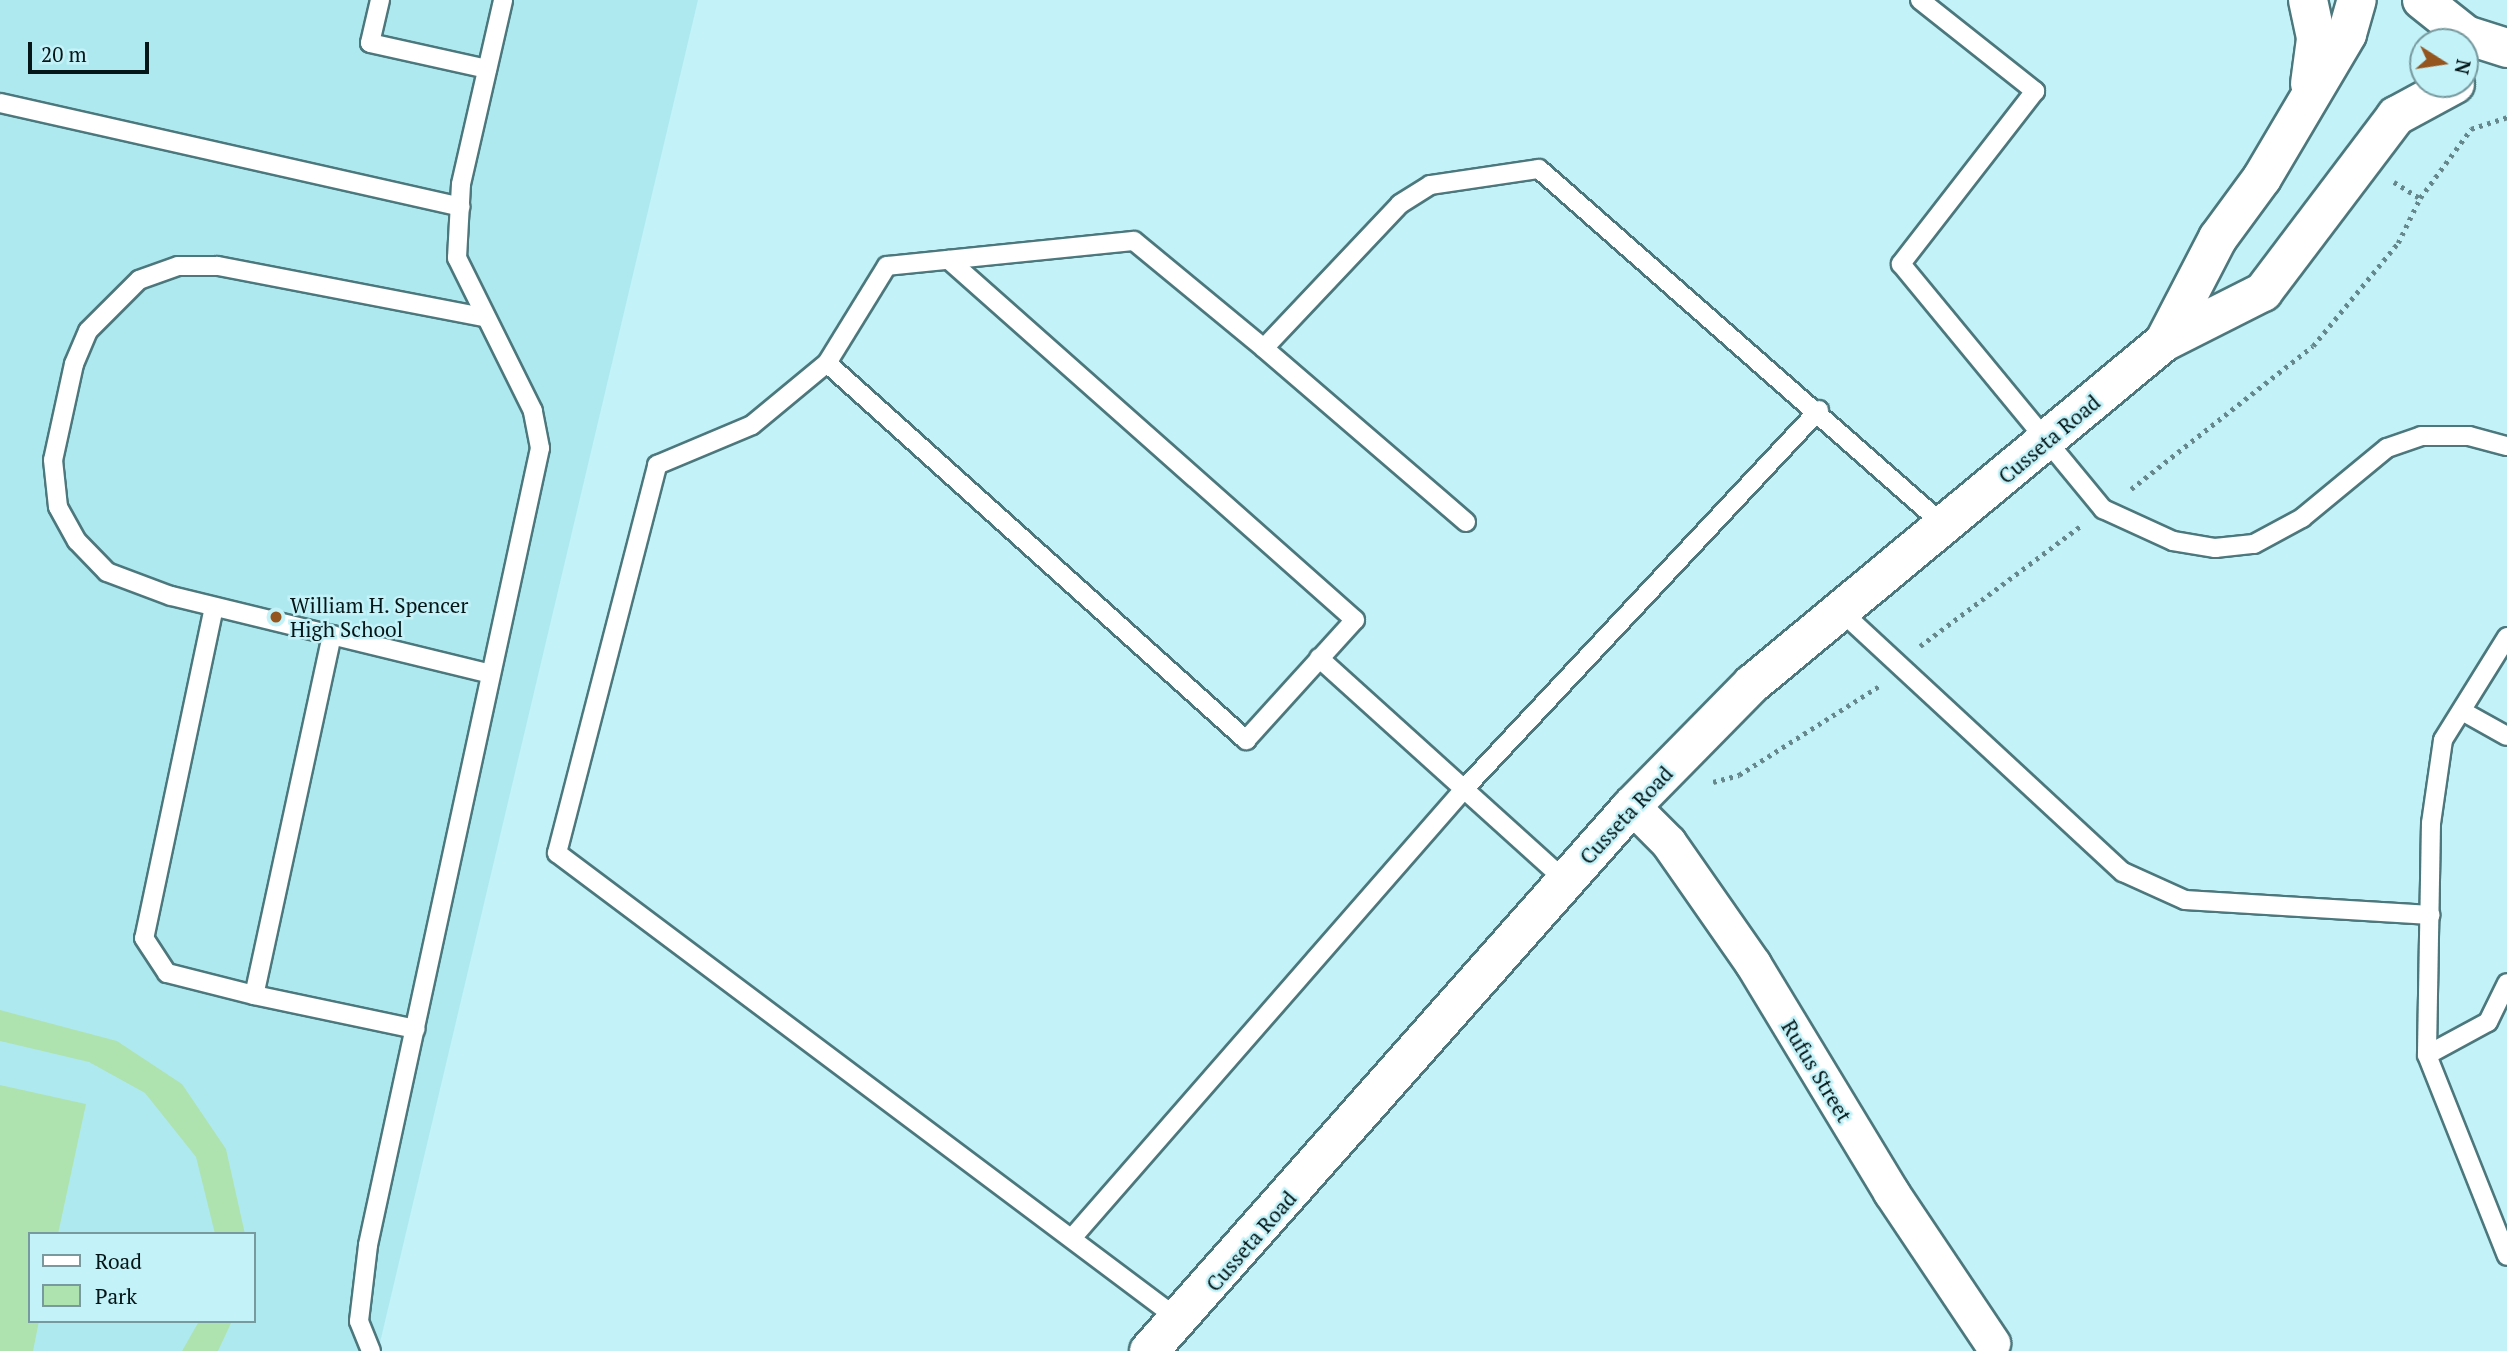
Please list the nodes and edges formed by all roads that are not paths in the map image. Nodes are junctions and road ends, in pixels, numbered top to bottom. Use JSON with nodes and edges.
{"nodes":[{"id":1,"x":380,"y":0,"type":"edge"},
{"id":2,"x":503,"y":0,"type":"edge"},
{"id":3,"x":1920,"y":0,"type":"edge"},
{"id":4,"x":2308,"y":0,"type":"edge"},
{"id":5,"x":2357,"y":0,"type":"edge"},
{"id":6,"x":2422,"y":0,"type":"edge"},
{"id":7,"x":2507,"y":48,"type":"edge"},
{"id":8,"x":2507,"y":66,"type":"edge"},
{"id":9,"x":487,"y":69,"type":"junction"},
{"id":10,"x":2479,"y":75,"type":"edge"},
{"id":11,"x":2429,"y":98,"type":"edge"},
{"id":12,"x":0,"y":103,"type":"edge"},
{"id":13,"x":2300,"y":113,"type":"junction"},
{"id":14,"x":460,"y":207,"type":"junction"},
{"id":15,"x":949,"y":260,"type":"junction"},
{"id":16,"x":482,"y":317,"type":"junction"},
{"id":17,"x":2164,"y":342,"type":"junction"},
{"id":18,"x":1264,"y":348,"type":"junction"},
{"id":19,"x":827,"y":363,"type":"junction"},
{"id":20,"x":1819,"y":410,"type":"junction"},
{"id":21,"x":2045,"y":441,"type":"junction"},
{"id":22,"x":2507,"y":446,"type":"edge"},
{"id":23,"x":1466,"y":522,"type":"dead end"},
{"id":24,"x":1945,"y":526,"type":"junction"},
{"id":25,"x":214,"y":607,"type":"junction"},
{"id":26,"x":1844,"y":614,"type":"junction"},
{"id":27,"x":332,"y":635,"type":"junction"},
{"id":28,"x":2507,"y":637,"type":"edge"},
{"id":29,"x":1319,"y":658,"type":"junction"},
{"id":30,"x":491,"y":674,"type":"junction"},
{"id":31,"x":2462,"y":711,"type":"junction"},
{"id":32,"x":2507,"y":736,"type":"edge"},
{"id":33,"x":1465,"y":788,"type":"junction"},
{"id":34,"x":1632,"y":806,"type":"junction"},
{"id":35,"x":1565,"y":880,"type":"junction"},
{"id":36,"x":2431,"y":915,"type":"junction"},
{"id":37,"x":2507,"y":983,"type":"edge"},
{"id":38,"x":254,"y":995,"type":"junction"},
{"id":39,"x":415,"y":1029,"type":"junction"},
{"id":40,"x":2427,"y":1055,"type":"junction"},
{"id":41,"x":1072,"y":1238,"type":"junction"},
{"id":42,"x":2507,"y":1256,"type":"edge"},
{"id":43,"x":1181,"y":1321,"type":"junction"},
{"id":44,"x":1992,"y":1343,"type":"dead end"},
{"id":45,"x":371,"y":1351,"type":"edge"},
{"id":46,"x":1149,"y":1351,"type":"edge"}],
"edges":[{"from":1,"to":9,"type":"lane"},
{"from":2,"to":9,"type":"lane"},
{"from":3,"to":21,"type":"lane"},
{"from":4,"to":13,"type":"street"},
{"from":5,"to":13,"type":"street","name":"Cusseta Road"},
{"from":6,"to":7,"type":"street"},
{"from":8,"to":10,"type":"street"},
{"from":9,"to":14,"type":"lane"},
{"from":11,"to":17,"type":"street","name":"Cusseta Road"},
{"from":12,"to":14,"type":"lane"},
{"from":13,"to":17,"type":"street","name":"Cusseta Road"},
{"from":14,"to":16,"type":"lane"},
{"from":15,"to":18,"type":"lane"},
{"from":15,"to":19,"type":"lane"},
{"from":15,"to":29,"type":"lane"},
{"from":16,"to":25,"type":"lane"},
{"from":16,"to":30,"type":"lane"},
{"from":17,"to":21,"type":"street","name":"Cusseta Road"},
{"from":18,"to":20,"type":"lane"},
{"from":18,"to":23,"type":"lane"},
{"from":19,"to":29,"type":"lane"},
{"from":19,"to":41,"type":"lane"},
{"from":20,"to":24,"type":"lane"},
{"from":20,"to":33,"type":"lane"},
{"from":21,"to":22,"type":"lane"},
{"from":21,"to":24,"type":"street","name":"Cusseta Road"},
{"from":24,"to":26,"type":"street","name":"Cusseta Road"},
{"from":25,"to":27,"type":"lane"},
{"from":25,"to":38,"type":"lane"},
{"from":26,"to":34,"type":"street","name":"Cusseta Road"},
{"from":26,"to":36,"type":"lane"},
{"from":27,"to":30,"type":"lane"},
{"from":27,"to":38,"type":"lane"},
{"from":28,"to":31,"type":"lane"},
{"from":29,"to":33,"type":"lane"},
{"from":30,"to":39,"type":"lane"},
{"from":31,"to":32,"type":"lane"},
{"from":31,"to":36,"type":"lane"},
{"from":33,"to":35,"type":"lane"},
{"from":33,"to":41,"type":"lane"},
{"from":34,"to":35,"type":"street","name":"Cusseta Road"},
{"from":34,"to":44,"type":"street","name":"Rufus Street"},
{"from":35,"to":43,"type":"street","name":"Cusseta Road"},
{"from":36,"to":40,"type":"lane"},
{"from":37,"to":40,"type":"lane"},
{"from":38,"to":39,"type":"lane"},
{"from":39,"to":45,"type":"lane"},
{"from":40,"to":42,"type":"lane"},
{"from":41,"to":43,"type":"lane"},
{"from":43,"to":46,"type":"street","name":"Cusseta Road"}]}
